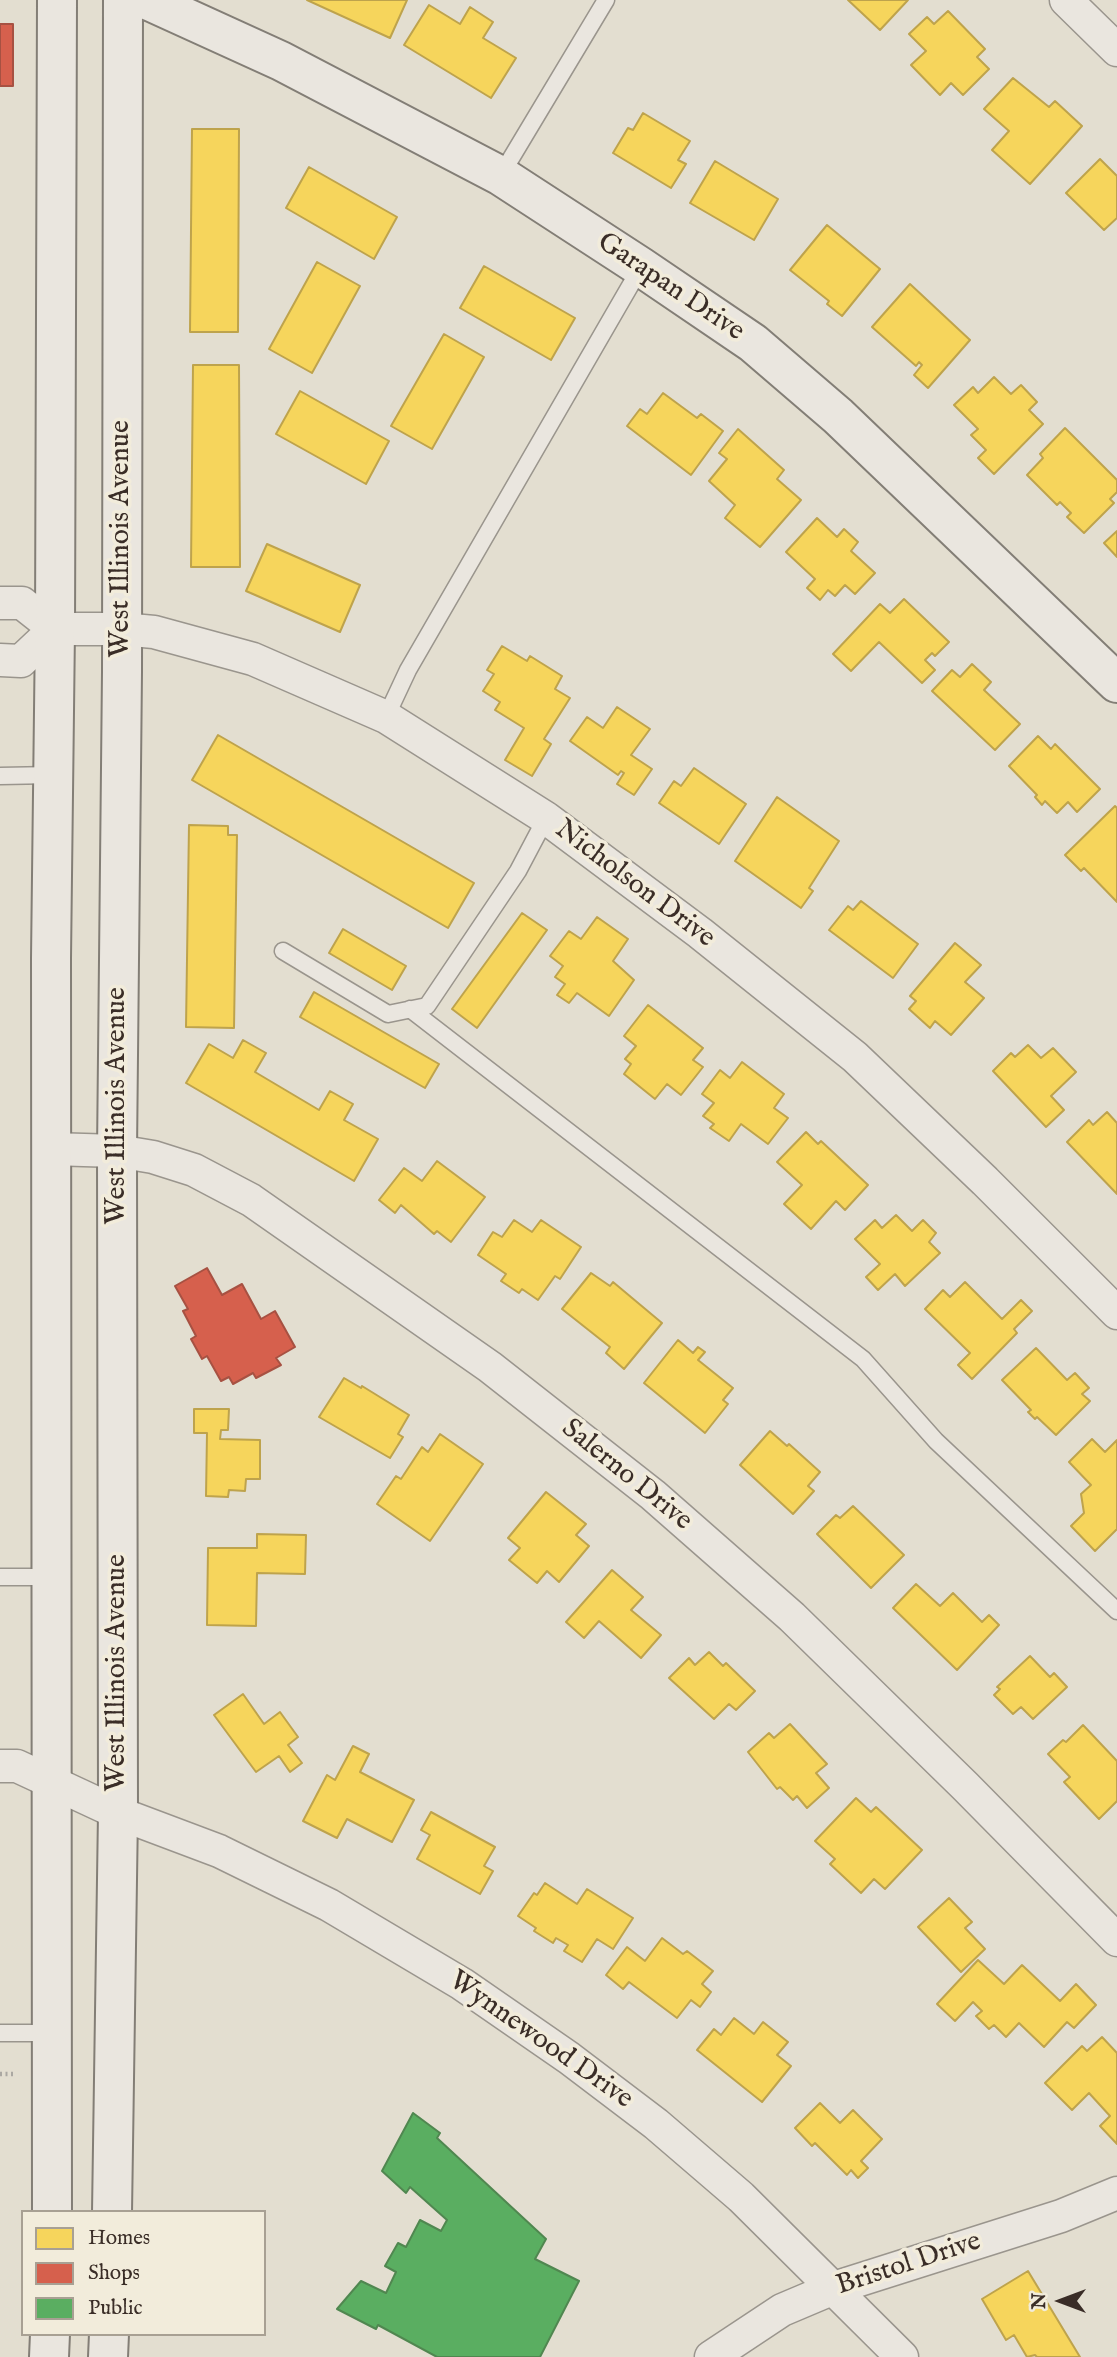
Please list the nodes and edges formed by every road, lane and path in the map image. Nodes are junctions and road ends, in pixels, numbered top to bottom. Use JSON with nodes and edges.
{"nodes":[{"id":1,"x":57,"y":0,"type":"edge"},
{"id":2,"x":123,"y":0,"type":"edge"},
{"id":3,"x":147,"y":0,"type":"edge"},
{"id":4,"x":606,"y":0,"type":"edge"},
{"id":5,"x":1066,"y":0,"type":"edge"},
{"id":6,"x":1117,"y":50,"type":"edge"},
{"id":7,"x":501,"y":176,"type":"junction"},
{"id":8,"x":641,"y":267,"type":"junction"},
{"id":9,"x":0,"y":603,"type":"edge"},
{"id":10,"x":55,"y":629,"type":"junction"},
{"id":11,"x":121,"y":629,"type":"junction"},
{"id":12,"x":0,"y":660,"type":"edge"},
{"id":13,"x":1117,"y":683,"type":"edge"},
{"id":14,"x":386,"y":717,"type":"junction"},
{"id":15,"x":52,"y":775,"type":"junction"},
{"id":16,"x":0,"y":776,"type":"edge"},
{"id":17,"x":546,"y":818,"type":"junction"},
{"id":18,"x":283,"y":950,"type":"dead end"},
{"id":19,"x":410,"y":1009,"type":"junction"},
{"id":20,"x":51,"y":1149,"type":"junction"},
{"id":21,"x":117,"y":1151,"type":"junction"},
{"id":22,"x":1117,"y":1313,"type":"edge"},
{"id":23,"x":0,"y":1577,"type":"edge"},
{"id":24,"x":52,"y":1577,"type":"junction"},
{"id":25,"x":1117,"y":1611,"type":"edge"},
{"id":26,"x":0,"y":1766,"type":"edge"},
{"id":27,"x":51,"y":1783,"type":"junction"},
{"id":28,"x":118,"y":1813,"type":"junction"},
{"id":29,"x":1117,"y":1940,"type":"edge"},
{"id":30,"x":0,"y":2033,"type":"edge"},
{"id":31,"x":52,"y":2033,"type":"junction"},
{"id":32,"x":0,"y":2074,"type":"edge"},
{"id":33,"x":17,"y":2074,"type":"dead end"},
{"id":34,"x":1117,"y":2193,"type":"edge"},
{"id":35,"x":52,"y":2210,"type":"edge"},
{"id":36,"x":111,"y":2210,"type":"edge"},
{"id":37,"x":834,"y":2288,"type":"junction"},
{"id":38,"x":50,"y":2336,"type":"edge"},
{"id":39,"x":109,"y":2336,"type":"edge"},
{"id":40,"x":49,"y":2357,"type":"edge"},
{"id":41,"x":108,"y":2357,"type":"edge"},
{"id":42,"x":711,"y":2357,"type":"edge"},
{"id":43,"x":902,"y":2357,"type":"edge"}],
"edges":[{"from":1,"to":10,"type":"main road"},
{"from":2,"to":11,"type":"main road","name":"West Illinois Avenue"},
{"from":3,"to":7,"type":"main road","name":"Garapan Drive"},
{"from":4,"to":7,"type":"lane"},
{"from":5,"to":6,"type":"street"},
{"from":7,"to":8,"type":"main road","name":"Garapan Drive"},
{"from":8,"to":13,"type":"main road","name":"Garapan Drive"},
{"from":8,"to":14,"type":"lane"},
{"from":9,"to":10,"type":"street"},
{"from":10,"to":11,"type":"street","name":"Nicholson Drive"},
{"from":10,"to":12,"type":"street"},
{"from":10,"to":15,"type":"main road"},
{"from":11,"to":14,"type":"street","name":"Nicholson Drive"},
{"from":11,"to":21,"type":"main road","name":"West Illinois Avenue"},
{"from":14,"to":17,"type":"street","name":"Nicholson Drive"},
{"from":15,"to":16,"type":"lane"},
{"from":15,"to":20,"type":"main road"},
{"from":17,"to":19,"type":"lane"},
{"from":17,"to":22,"type":"street","name":"Nicholson Drive"},
{"from":18,"to":19,"type":"lane"},
{"from":19,"to":25,"type":"lane"},
{"from":20,"to":21,"type":"street","name":"Salerno Drive"},
{"from":20,"to":24,"type":"main road"},
{"from":21,"to":28,"type":"main road","name":"West Illinois Avenue"},
{"from":21,"to":29,"type":"street","name":"Salerno Drive"},
{"from":23,"to":24,"type":"lane"},
{"from":24,"to":27,"type":"main road"},
{"from":26,"to":27,"type":"street","name":"Wynnewood Drive"},
{"from":27,"to":28,"type":"street","name":"Wynnewood Drive"},
{"from":27,"to":31,"type":"main road"},
{"from":28,"to":36,"type":"main road","name":"West Illinois Avenue"},
{"from":28,"to":37,"type":"street","name":"Wynnewood Drive"},
{"from":30,"to":31,"type":"lane"},
{"from":31,"to":35,"type":"main road"},
{"from":32,"to":33,"type":"path"},
{"from":34,"to":37,"type":"street","name":"Bristol Drive"},
{"from":37,"to":42,"type":"street","name":"Bristol Drive"},
{"from":37,"to":43,"type":"street","name":"Wynnewood Drive"},
{"from":38,"to":40,"type":"main road"},
{"from":39,"to":41,"type":"main road"}]}
